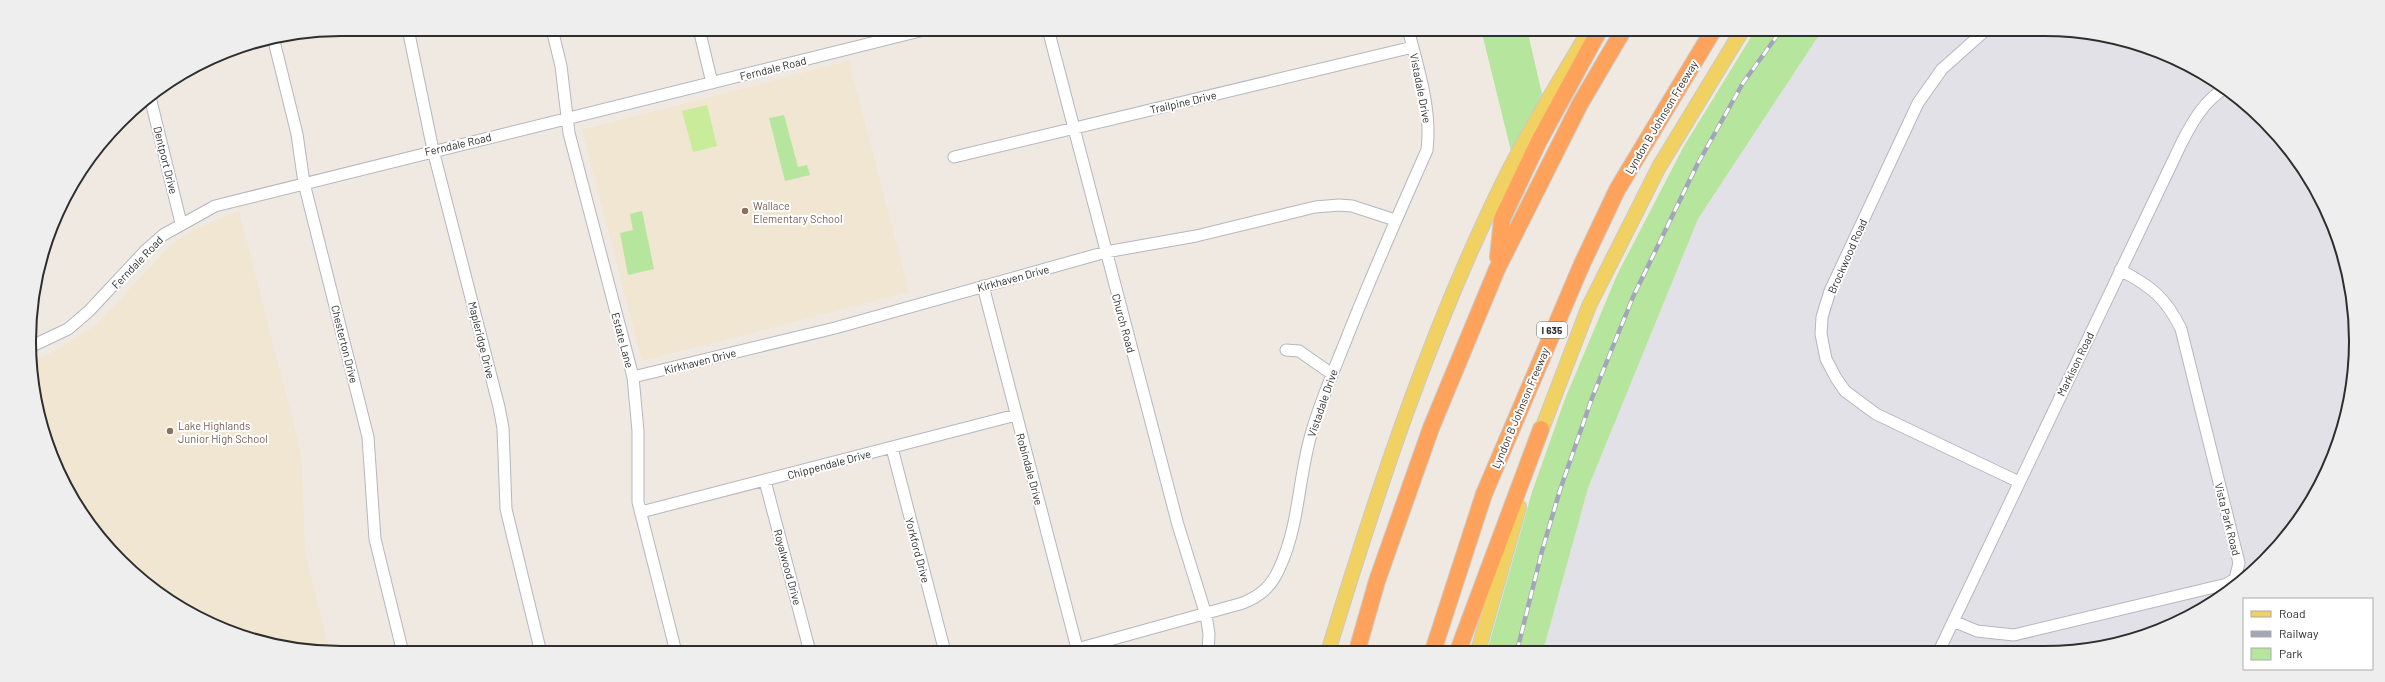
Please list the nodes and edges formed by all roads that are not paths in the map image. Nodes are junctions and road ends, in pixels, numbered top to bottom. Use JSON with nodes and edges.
{"nodes":[{"id":1,"x":409,"y":36,"type":"edge"},
{"id":2,"x":554,"y":36,"type":"edge"},
{"id":3,"x":701,"y":36,"type":"edge"},
{"id":4,"x":900,"y":36,"type":"edge"},
{"id":5,"x":1050,"y":36,"type":"edge"},
{"id":6,"x":1410,"y":36,"type":"edge"},
{"id":7,"x":1586,"y":36,"type":"edge"},
{"id":8,"x":1596,"y":36,"type":"edge"},
{"id":9,"x":1620,"y":36,"type":"edge"},
{"id":10,"x":1710,"y":36,"type":"edge"},
{"id":11,"x":1739,"y":36,"type":"edge"},
{"id":12,"x":1979,"y":36,"type":"edge"},
{"id":13,"x":275,"y":43,"type":"edge"},
{"id":14,"x":1413,"y":47,"type":"junction"},
{"id":15,"x":712,"y":83,"type":"junction"},
{"id":16,"x":2220,"y":92,"type":"edge"},
{"id":17,"x":151,"y":102,"type":"edge"},
{"id":18,"x":568,"y":117,"type":"junction"},
{"id":19,"x":1073,"y":128,"type":"junction"},
{"id":20,"x":433,"y":150,"type":"junction"},
{"id":21,"x":954,"y":157,"type":"dead end"},
{"id":22,"x":304,"y":183,"type":"junction"},
{"id":23,"x":1395,"y":220,"type":"junction"},
{"id":24,"x":181,"y":223,"type":"junction"},
{"id":25,"x":1106,"y":252,"type":"junction"},
{"id":26,"x":1497,"y":269,"type":"junction"},
{"id":27,"x":2120,"y":270,"type":"junction"},
{"id":28,"x":983,"y":286,"type":"junction"},
{"id":29,"x":36,"y":344,"type":"edge"},
{"id":30,"x":1286,"y":350,"type":"dead end"},
{"id":31,"x":1332,"y":374,"type":"junction"},
{"id":32,"x":633,"y":377,"type":"junction"},
{"id":33,"x":1016,"y":415,"type":"junction"},
{"id":34,"x":1541,"y":429,"type":"junction"},
{"id":35,"x":892,"y":448,"type":"junction"},
{"id":36,"x":766,"y":481,"type":"junction"},
{"id":37,"x":2019,"y":482,"type":"junction"},
{"id":38,"x":641,"y":512,"type":"junction"},
{"id":39,"x":2235,"y":579,"type":"edge"},
{"id":40,"x":2234,"y":580,"type":"edge"},
{"id":41,"x":1206,"y":615,"type":"junction"},
{"id":42,"x":1953,"y":621,"type":"junction"},
{"id":43,"x":401,"y":646,"type":"edge"},
{"id":44,"x":539,"y":646,"type":"edge"},
{"id":45,"x":674,"y":646,"type":"edge"},
{"id":46,"x":808,"y":646,"type":"edge"},
{"id":47,"x":943,"y":646,"type":"edge"},
{"id":48,"x":1076,"y":646,"type":"edge"},
{"id":49,"x":1092,"y":646,"type":"edge"},
{"id":50,"x":1208,"y":646,"type":"edge"},
{"id":51,"x":1330,"y":646,"type":"edge"},
{"id":52,"x":1359,"y":646,"type":"edge"},
{"id":53,"x":1435,"y":646,"type":"edge"},
{"id":54,"x":1460,"y":646,"type":"edge"},
{"id":55,"x":1479,"y":646,"type":"edge"},
{"id":56,"x":1941,"y":646,"type":"edge"}],
"edges":[{"from":1,"to":20,"type":"street","name":"Mapleridge Drive"},
{"from":2,"to":18,"type":"street","name":"Estate Lane"},
{"from":3,"to":15,"type":"street"},
{"from":4,"to":15,"type":"street","name":"Ferndale Road"},
{"from":5,"to":19,"type":"street","name":"Church Road"},
{"from":6,"to":14,"type":"street","name":"Vistadale Drive"},
{"from":7,"to":51,"type":"main road"},
{"from":8,"to":26,"type":"highway"},
{"from":9,"to":26,"type":"highway"},
{"from":10,"to":53,"type":"highway","name":"Lyndon B Johnson Freeway","number":"I 635"},
{"from":11,"to":34,"type":"main road"},
{"from":12,"to":37,"type":"street","name":"Brockwood Road"},
{"from":13,"to":22,"type":"street","name":"Chesterton Drive"},
{"from":14,"to":19,"type":"street","name":"Trailpine Drive"},
{"from":14,"to":23,"type":"street","name":"Vistadale Drive"},
{"from":15,"to":18,"type":"street","name":"Ferndale Road"},
{"from":16,"to":27,"type":"street","name":"Markison Road"},
{"from":17,"to":24,"type":"street","name":"Dentport Drive"},
{"from":18,"to":20,"type":"street","name":"Ferndale Road"},
{"from":18,"to":32,"type":"street","name":"Estate Lane"},
{"from":19,"to":21,"type":"street","name":"Trailpine Drive"},
{"from":19,"to":25,"type":"street","name":"Church Road"},
{"from":20,"to":22,"type":"street","name":"Ferndale Road"},
{"from":20,"to":44,"type":"street","name":"Mapleridge Drive"},
{"from":22,"to":24,"type":"street","name":"Ferndale Road"},
{"from":22,"to":43,"type":"street","name":"Chesterton Drive"},
{"from":23,"to":25,"type":"street","name":"Kirkhaven Drive"},
{"from":23,"to":31,"type":"street","name":"Vistadale Drive"},
{"from":24,"to":29,"type":"street","name":"Ferndale Road"},
{"from":25,"to":28,"type":"street","name":"Kirkhaven Drive"},
{"from":25,"to":41,"type":"street","name":"Church Road"},
{"from":26,"to":52,"type":"highway"},
{"from":27,"to":37,"type":"street","name":"Markison Road"},
{"from":27,"to":39,"type":"street","name":"Vista Park Road"},
{"from":28,"to":32,"type":"street","name":"Kirkhaven Drive"},
{"from":28,"to":33,"type":"street","name":"Robindale Drive"},
{"from":30,"to":31,"type":"street"},
{"from":31,"to":41,"type":"street","name":"Vistadale Drive"},
{"from":32,"to":38,"type":"street","name":"Estate Lane"},
{"from":33,"to":35,"type":"street","name":"Chippendale Drive"},
{"from":33,"to":48,"type":"street","name":"Robindale Drive"},
{"from":34,"to":54,"type":"highway"},
{"from":34,"to":55,"type":"main road"},
{"from":35,"to":36,"type":"street","name":"Chippendale Drive"},
{"from":35,"to":47,"type":"street","name":"Yorkford Drive"},
{"from":36,"to":38,"type":"street","name":"Chippendale Drive"},
{"from":36,"to":46,"type":"street","name":"Royalwood Drive"},
{"from":37,"to":42,"type":"street","name":"Markison Road"},
{"from":38,"to":45,"type":"street","name":"Estate Lane"},
{"from":40,"to":42,"type":"street","name":"Vista Park Road"},
{"from":41,"to":49,"type":"street","name":"Vistadale Drive"},
{"from":41,"to":50,"type":"street","name":"Church Road"},
{"from":42,"to":56,"type":"street","name":"Markison Road"}]}
